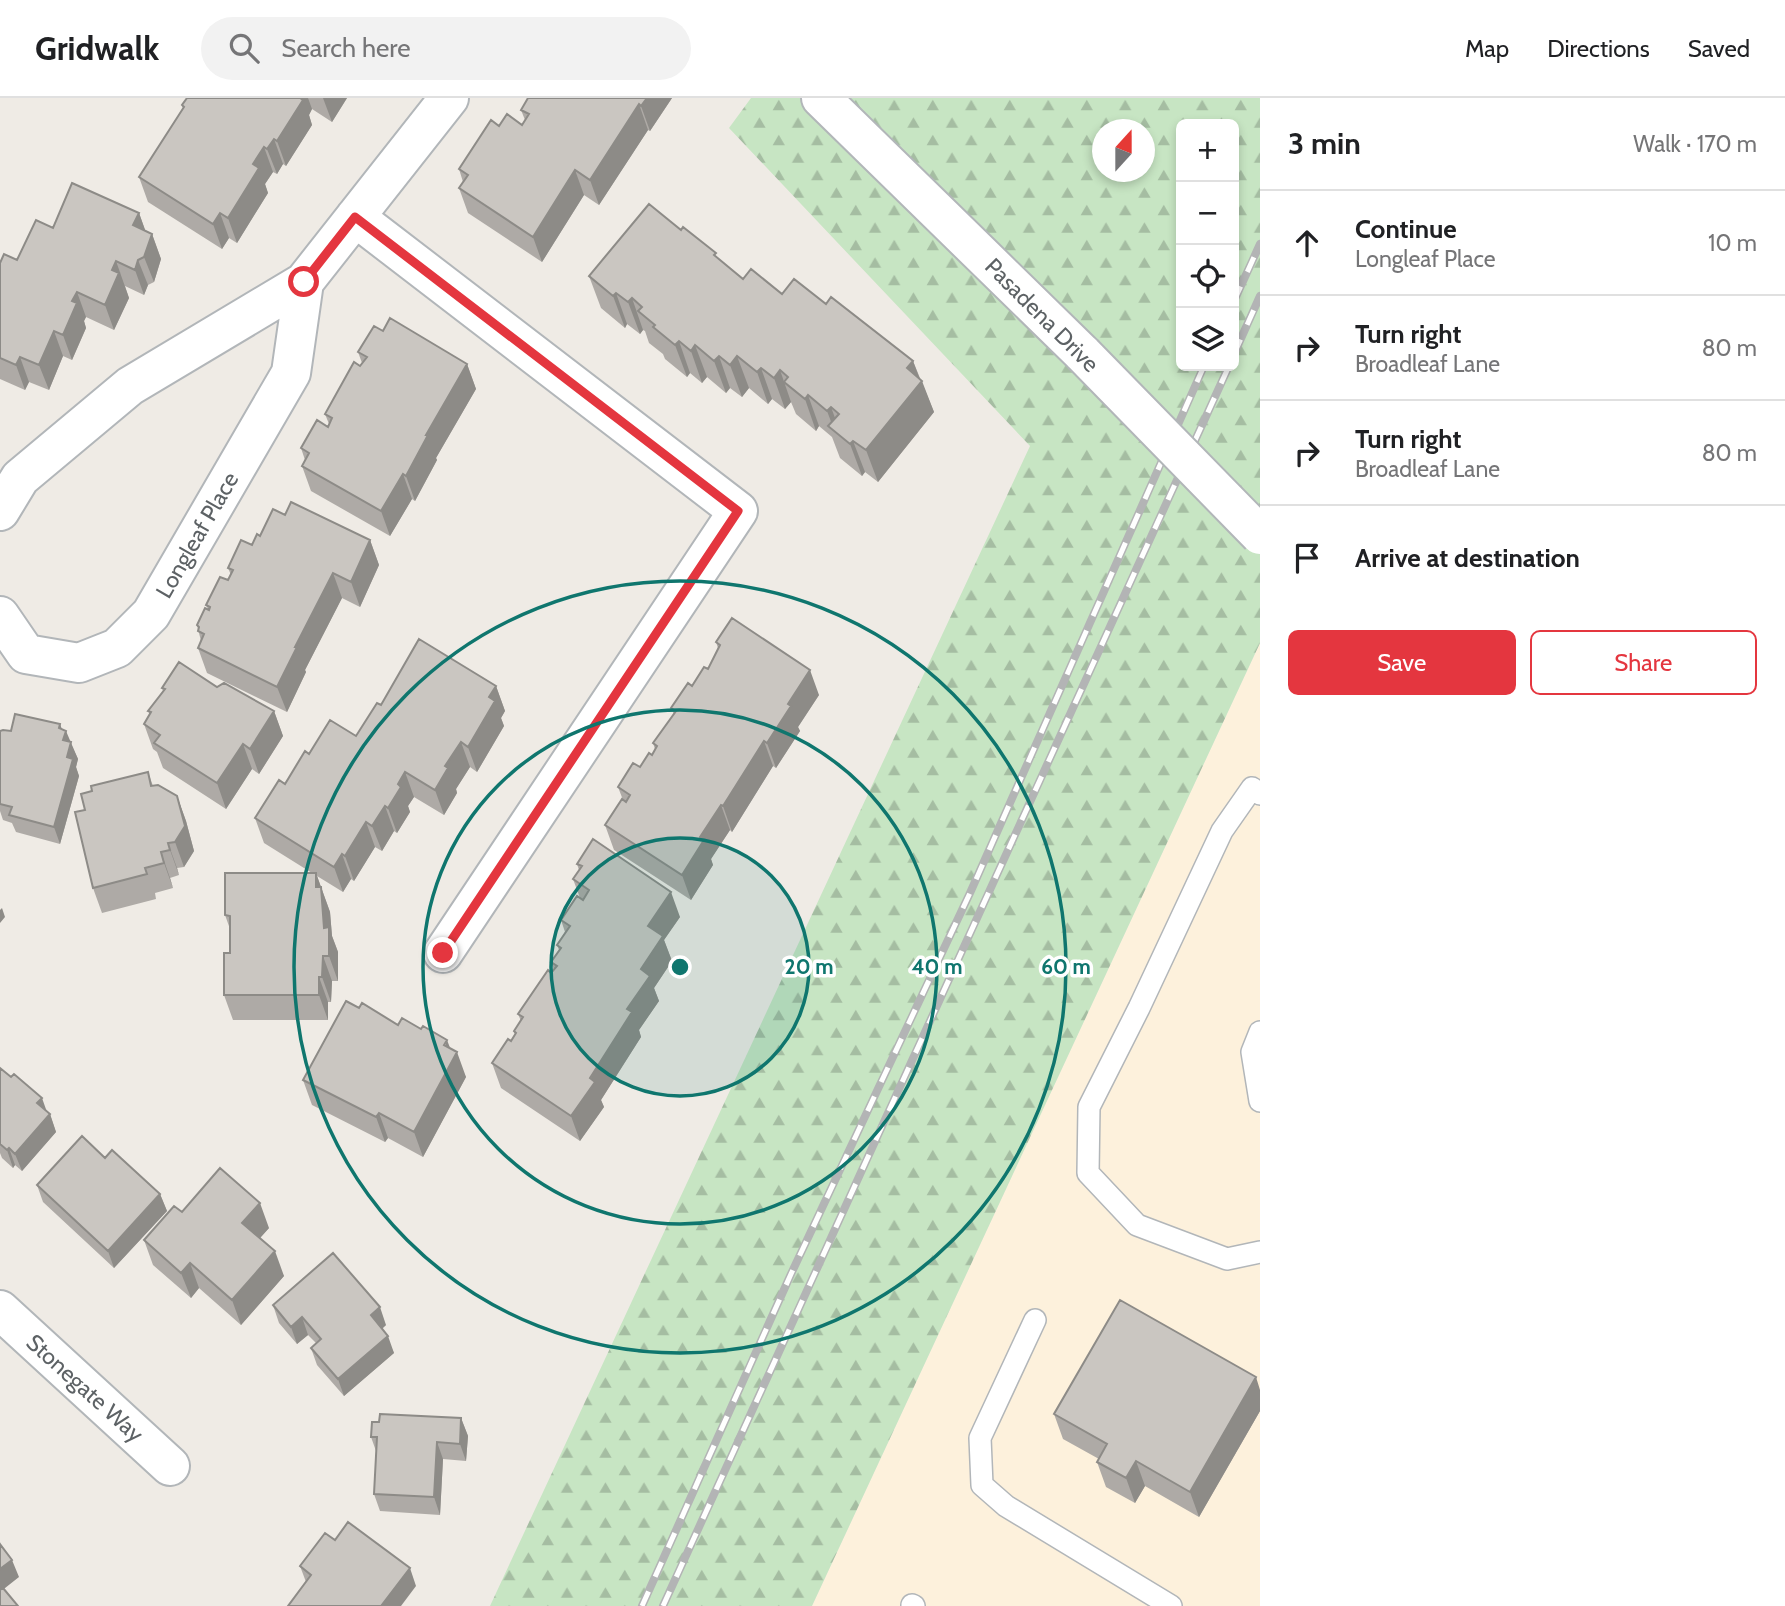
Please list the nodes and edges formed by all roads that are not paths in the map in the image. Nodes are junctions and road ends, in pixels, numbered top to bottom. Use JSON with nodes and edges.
{"nodes":[{"id":1,"x":449,"y":98,"type":"edge"},
{"id":2,"x":821,"y":98,"type":"edge"},
{"id":3,"x":355,"y":217,"type":"junction"},
{"id":4,"x":304,"y":282,"type":"junction"},
{"id":5,"x":0,"y":511,"type":"edge"},
{"id":6,"x":1260,"y":535,"type":"edge"},
{"id":7,"x":0,"y":616,"type":"edge"},
{"id":8,"x":1260,"y":794,"type":"edge"},
{"id":9,"x":443,"y":953,"type":"dead end"},
{"id":10,"x":1260,"y":1032,"type":"edge"},
{"id":11,"x":1260,"y":1101,"type":"edge"},
{"id":12,"x":1260,"y":1252,"type":"edge"},
{"id":13,"x":0,"y":1310,"type":"edge"},
{"id":14,"x":1035,"y":1321,"type":"dead end"},
{"id":15,"x":170,"y":1466,"type":"dead end"},
{"id":16,"x":1171,"y":1606,"type":"edge"}],
"edges":[{"from":1,"to":3,"type":"street","name":"Longleaf Place"},
{"from":2,"to":6,"type":"street","name":"Pasadena Drive","bridge":true},
{"from":3,"to":4,"type":"street","name":"Longleaf Place"},
{"from":3,"to":9,"type":"street"},
{"from":4,"to":5,"type":"street","name":"Longleaf Place"},
{"from":4,"to":7,"type":"street","name":"Longleaf Place"},
{"from":8,"to":12,"type":"lane"},
{"from":10,"to":11,"type":"lane"},
{"from":13,"to":15,"type":"street","name":"Stonegate Way"},
{"from":14,"to":16,"type":"lane"}]}
